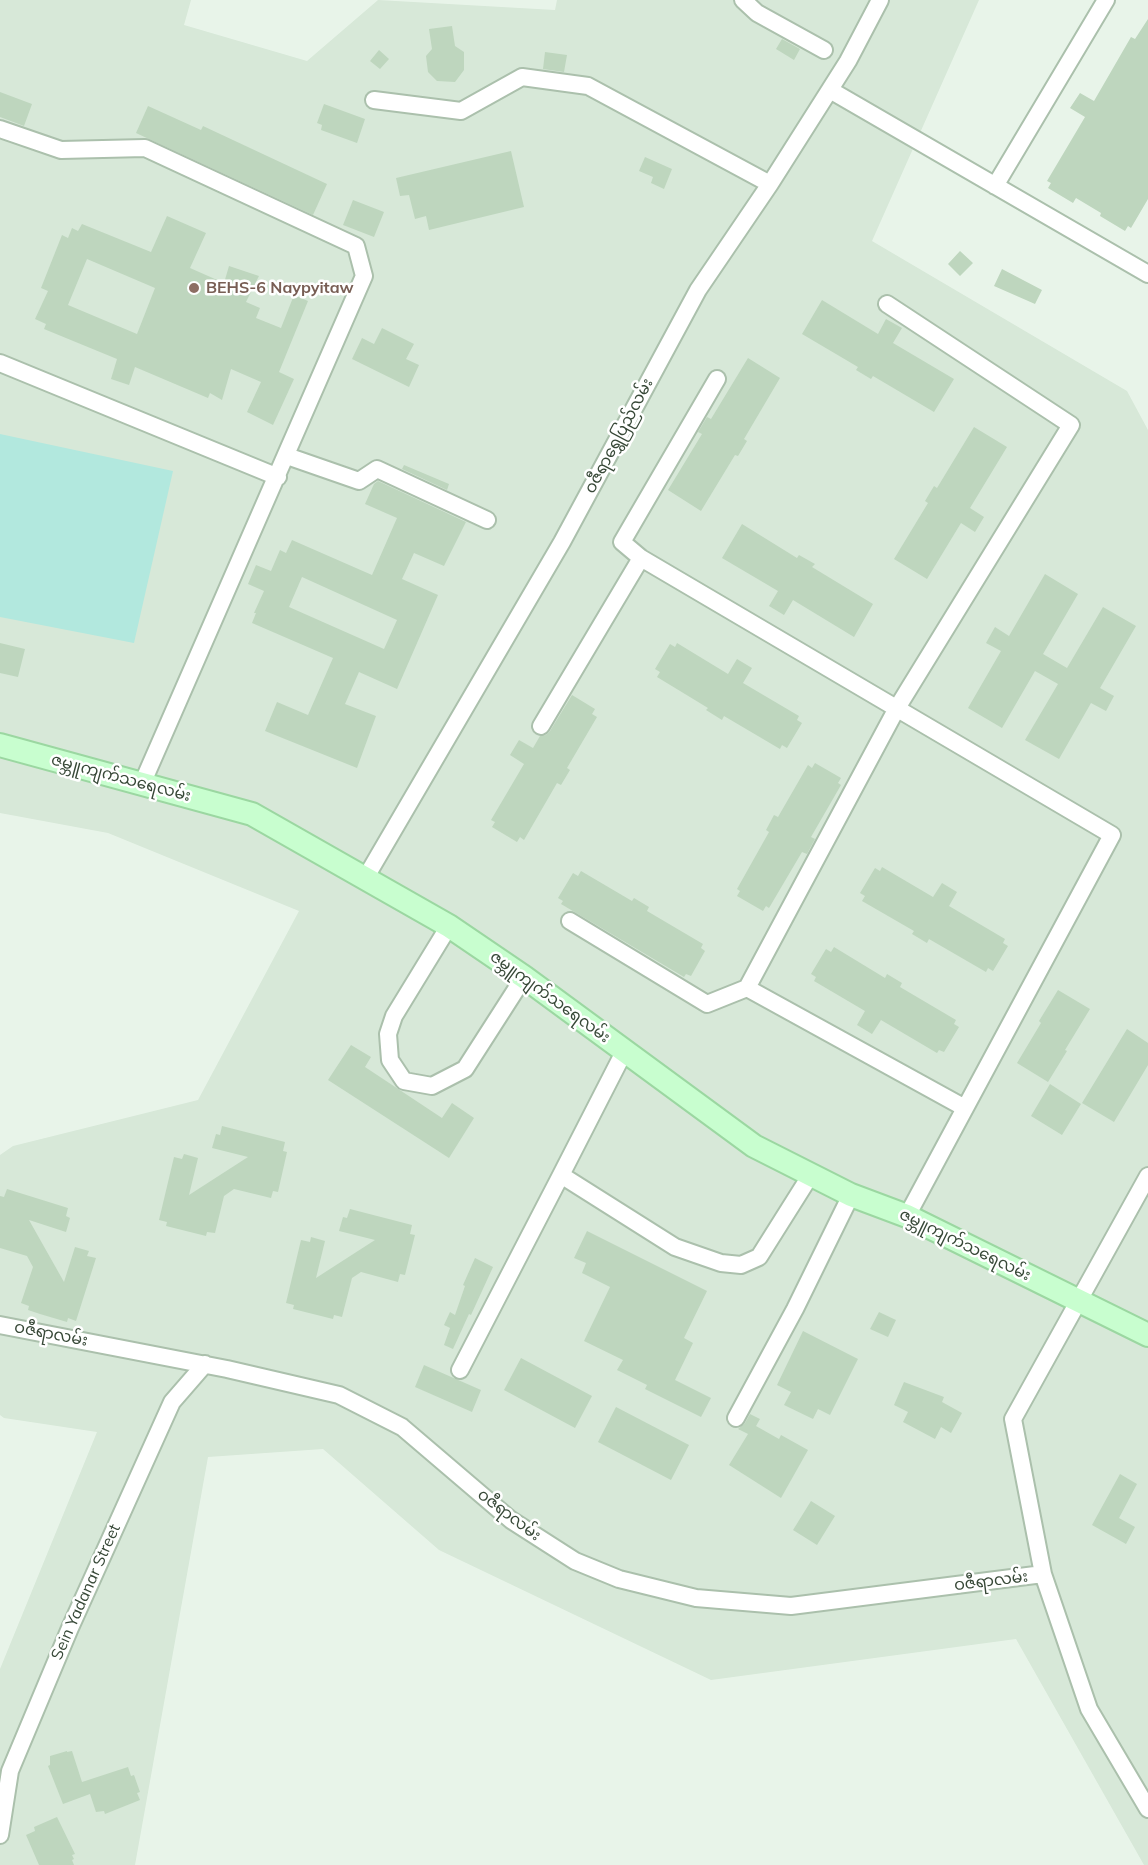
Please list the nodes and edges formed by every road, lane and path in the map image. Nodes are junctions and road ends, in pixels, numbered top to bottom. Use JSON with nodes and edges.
{"nodes":[{"id":1,"x":743,"y":0,"type":"edge"},
{"id":2,"x":880,"y":0,"type":"edge"},
{"id":3,"x":1106,"y":0,"type":"edge"},
{"id":4,"x":824,"y":50,"type":"dead end"},
{"id":5,"x":830,"y":90,"type":"junction"},
{"id":6,"x":374,"y":100,"type":"dead end"},
{"id":7,"x":0,"y":129,"type":"edge"},
{"id":8,"x":770,"y":184,"type":"junction"},
{"id":9,"x":995,"y":186,"type":"junction"},
{"id":10,"x":1148,"y":274,"type":"edge"},
{"id":11,"x":887,"y":304,"type":"dead end"},
{"id":12,"x":0,"y":363,"type":"edge"},
{"id":13,"x":717,"y":379,"type":"dead end"},
{"id":14,"x":287,"y":456,"type":"junction"},
{"id":15,"x":278,"y":477,"type":"junction"},
{"id":16,"x":487,"y":520,"type":"dead end"},
{"id":17,"x":641,"y":558,"type":"junction"},
{"id":18,"x":897,"y":708,"type":"junction"},
{"id":19,"x":541,"y":726,"type":"dead end"},
{"id":20,"x":0,"y":746,"type":"edge"},
{"id":21,"x":142,"y":784,"type":"junction"},
{"id":22,"x":366,"y":877,"type":"junction"},
{"id":23,"x":570,"y":921,"type":"dead end"},
{"id":24,"x":449,"y":926,"type":"junction"},
{"id":25,"x":524,"y":977,"type":"junction"},
{"id":26,"x":747,"y":988,"type":"junction"},
{"id":27,"x":624,"y":1052,"type":"junction"},
{"id":28,"x":965,"y":1108,"type":"junction"},
{"id":29,"x":561,"y":1175,"type":"junction"},
{"id":30,"x":810,"y":1176,"type":"junction"},
{"id":31,"x":1148,"y":1176,"type":"edge"},
{"id":32,"x":851,"y":1195,"type":"junction"},
{"id":33,"x":907,"y":1216,"type":"junction"},
{"id":34,"x":1078,"y":1300,"type":"junction"},
{"id":35,"x":0,"y":1325,"type":"edge"},
{"id":36,"x":1148,"y":1335,"type":"edge"},
{"id":37,"x":205,"y":1364,"type":"junction"},
{"id":38,"x":460,"y":1370,"type":"dead end"},
{"id":39,"x":735,"y":1418,"type":"dead end"},
{"id":40,"x":1043,"y":1574,"type":"junction"},
{"id":41,"x":1148,"y":1809,"type":"edge"},
{"id":42,"x":0,"y":1835,"type":"edge"}],
"edges":[{"from":1,"to":4,"type":"street"},
{"from":2,"to":5,"type":"street","name":"ဝဇီရာရွှေပြည်လမ်း"},
{"from":3,"to":9,"type":"street"},
{"from":5,"to":8,"type":"street","name":"ဝဇီရာရွှေပြည်လမ်း"},
{"from":5,"to":9,"type":"street"},
{"from":6,"to":8,"type":"street"},
{"from":7,"to":14,"type":"street"},
{"from":8,"to":22,"type":"street","name":"ဝဇီရာရွှေပြည်လမ်း"},
{"from":9,"to":10,"type":"street"},
{"from":11,"to":18,"type":"street"},
{"from":12,"to":15,"type":"street"},
{"from":13,"to":17,"type":"street"},
{"from":14,"to":15,"type":"street"},
{"from":14,"to":16,"type":"street"},
{"from":15,"to":21,"type":"street"},
{"from":17,"to":18,"type":"street"},
{"from":17,"to":19,"type":"street"},
{"from":18,"to":26,"type":"street"},
{"from":18,"to":28,"type":"street"},
{"from":20,"to":21,"type":"main road","name":"ဇမ္ဘူကျက်သရေလမ်း"},
{"from":21,"to":22,"type":"main road","name":"ဇမ္ဘူကျက်သရေလမ်း"},
{"from":22,"to":24,"type":"main road","name":"ဇမ္ဘူကျက်သရေလမ်း"},
{"from":23,"to":26,"type":"street"},
{"from":24,"to":25,"type":"main road","name":"ဇမ္ဘူကျက်သရေလမ်း"},
{"from":24,"to":25,"type":"street"},
{"from":25,"to":27,"type":"main road","name":"ဇမ္ဘူကျက်သရေလမ်း"},
{"from":26,"to":28,"type":"street"},
{"from":27,"to":29,"type":"street"},
{"from":27,"to":30,"type":"main road","name":"ဇမ္ဘူကျက်သရေလမ်း"},
{"from":28,"to":33,"type":"street"},
{"from":29,"to":30,"type":"street"},
{"from":29,"to":38,"type":"street"},
{"from":30,"to":32,"type":"main road","name":"ဇမ္ဘူကျက်သရေလမ်း"},
{"from":31,"to":34,"type":"street"},
{"from":32,"to":33,"type":"main road","name":"ဇမ္ဘူကျက်သရေလမ်း"},
{"from":32,"to":39,"type":"street"},
{"from":33,"to":34,"type":"main road","name":"ဇမ္ဘူကျက်သရေလမ်း"},
{"from":34,"to":36,"type":"main road","name":"ဇမ္ဘူကျက်သရေလမ်း"},
{"from":34,"to":40,"type":"street"},
{"from":35,"to":37,"type":"street","name":"ဝဇီရာလမ်း"},
{"from":37,"to":40,"type":"street","name":"ဝဇီရာလမ်း"},
{"from":37,"to":42,"type":"street","name":"Sein Yadanar Street"},
{"from":40,"to":41,"type":"street"}]}
